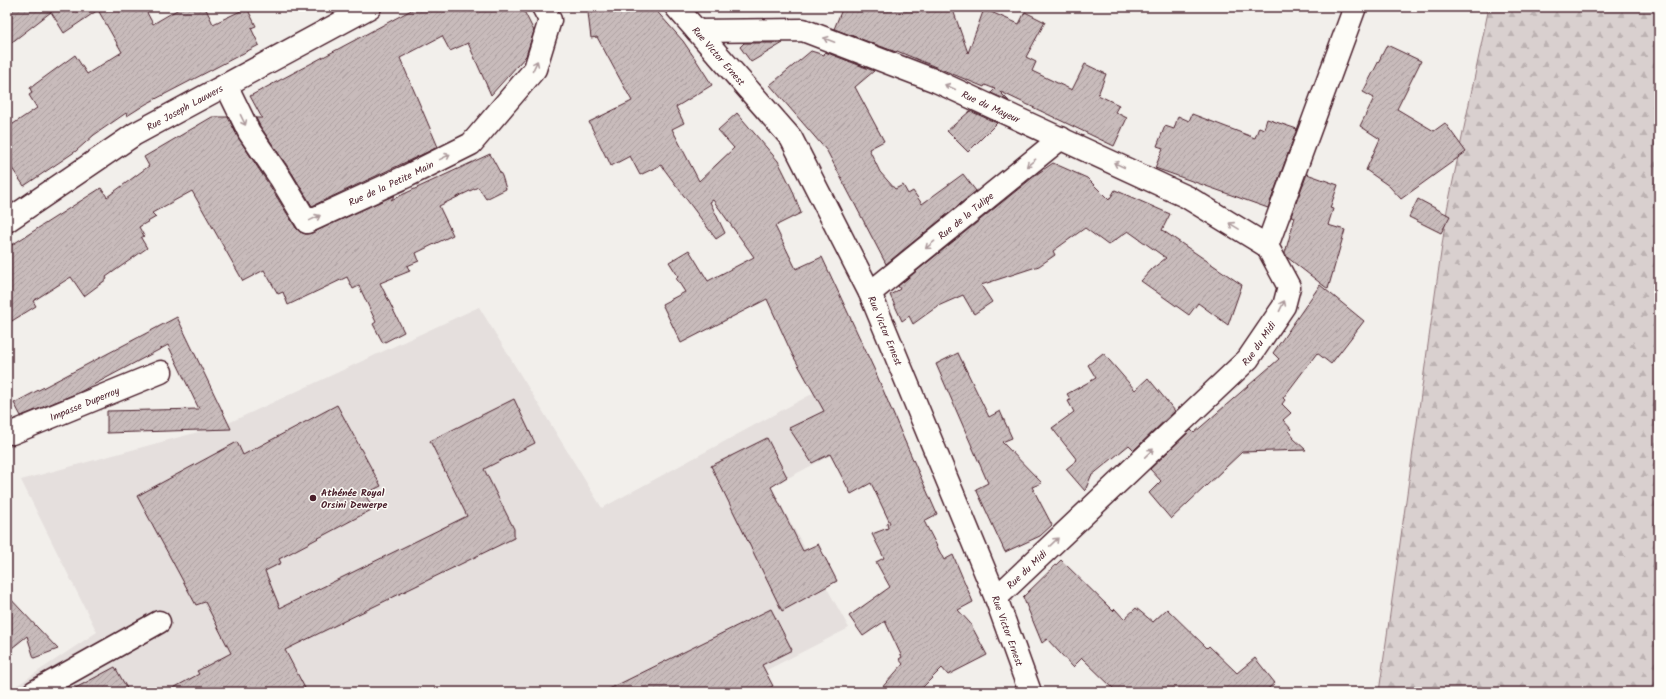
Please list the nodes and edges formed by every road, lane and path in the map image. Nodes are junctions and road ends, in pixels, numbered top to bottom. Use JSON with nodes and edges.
{"nodes":[{"id":1,"x":370,"y":7,"type":"edge"},
{"id":2,"x":543,"y":7,"type":"edge"},
{"id":3,"x":676,"y":7,"type":"edge"},
{"id":4,"x":1355,"y":7,"type":"edge"},
{"id":5,"x":697,"y":31,"type":"junction"},
{"id":6,"x":226,"y":85,"type":"junction"},
{"id":7,"x":1061,"y":138,"type":"junction"},
{"id":8,"x":7,"y":221,"type":"edge"},
{"id":9,"x":1267,"y":246,"type":"junction"},
{"id":10,"x":870,"y":293,"type":"junction"},
{"id":11,"x":161,"y":372,"type":"dead end"},
{"id":12,"x":7,"y":430,"type":"edge"},
{"id":13,"x":996,"y":598,"type":"junction"},
{"id":14,"x":159,"y":622,"type":"dead end"},
{"id":15,"x":1029,"y":691,"type":"edge"},
{"id":16,"x":34,"y":692,"type":"edge"}],
"edges":[{"from":1,"to":6,"type":"street","name":"Rue Joseph Lauwers"},
{"from":6,"to":2,"type":"street","name":"Rue de la Petite Main","one_way":true},
{"from":3,"to":5,"type":"street","name":"Rue Victor Ernest"},
{"from":4,"to":9,"type":"street"},
{"from":7,"to":5,"type":"street","name":"Rue du Mayeur","one_way":true},
{"from":5,"to":10,"type":"street","name":"Rue Victor Ernest"},
{"from":6,"to":8,"type":"street","name":"Rue Joseph Lauwers"},
{"from":9,"to":7,"type":"street","name":"Rue du Mayeur","one_way":true},
{"from":7,"to":10,"type":"street","name":"Rue de la Tulipe","one_way":true},
{"from":13,"to":9,"type":"street","name":"Rue du Midi","one_way":true},
{"from":10,"to":13,"type":"street","name":"Rue Victor Ernest"},
{"from":11,"to":12,"type":"street","name":"Impasse Duperroy"},
{"from":13,"to":15,"type":"street","name":"Rue Victor Ernest"},
{"from":14,"to":16,"type":"street"}]}
